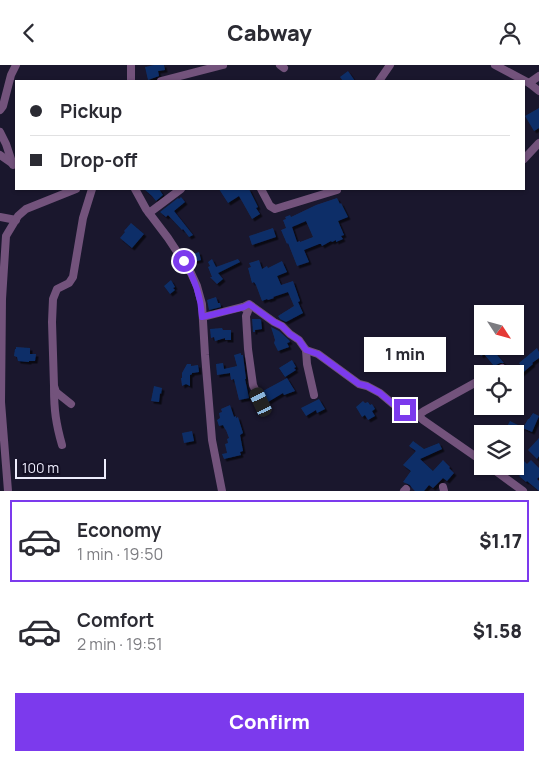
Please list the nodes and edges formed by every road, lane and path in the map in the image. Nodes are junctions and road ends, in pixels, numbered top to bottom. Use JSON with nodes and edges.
{"nodes":[{"id":1,"x":16,"y":65,"type":"edge"},
{"id":2,"x":131,"y":65,"type":"edge"},
{"id":3,"x":223,"y":65,"type":"edge"},
{"id":4,"x":390,"y":65,"type":"edge"},
{"id":5,"x":495,"y":65,"type":"edge"},
{"id":6,"x":539,"y":76,"type":"edge"},
{"id":7,"x":131,"y":80,"type":"edge"},
{"id":8,"x":165,"y":80,"type":"edge"},
{"id":9,"x":380,"y":80,"type":"edge"},
{"id":10,"x":523,"y":80,"type":"edge"},
{"id":11,"x":525,"y":81,"type":"edge"},
{"id":12,"x":529,"y":83,"type":"junction"},
{"id":13,"x":539,"y":91,"type":"edge"},
{"id":14,"x":0,"y":110,"type":"edge"},
{"id":15,"x":0,"y":132,"type":"edge"},
{"id":16,"x":539,"y":143,"type":"edge"},
{"id":17,"x":0,"y":155,"type":"edge"},
{"id":18,"x":525,"y":158,"type":"edge"},
{"id":19,"x":15,"y":166,"type":"edge"},
{"id":20,"x":71,"y":190,"type":"edge"},
{"id":21,"x":92,"y":190,"type":"edge"},
{"id":22,"x":136,"y":190,"type":"edge"},
{"id":23,"x":180,"y":190,"type":"edge"},
{"id":24,"x":262,"y":190,"type":"edge"},
{"id":25,"x":334,"y":190,"type":"edge"},
{"id":26,"x":150,"y":213,"type":"junction"},
{"id":27,"x":0,"y":217,"type":"edge"},
{"id":28,"x":16,"y":220,"type":"junction"},
{"id":29,"x":3,"y":235,"type":"edge"},
{"id":30,"x":244,"y":307,"type":"junction"},
{"id":31,"x":202,"y":317,"type":"junction"},
{"id":32,"x":1,"y":320,"type":"edge"},
{"id":33,"x":306,"y":350,"type":"junction"},
{"id":34,"x":474,"y":383,"type":"edge"},
{"id":35,"x":54,"y":386,"type":"junction"},
{"id":36,"x":314,"y":395,"type":"dead end"},
{"id":37,"x":0,"y":402,"type":"edge"},
{"id":38,"x":261,"y":402,"type":"dead end"},
{"id":39,"x":71,"y":404,"type":"dead end"},
{"id":40,"x":420,"y":415,"type":"junction"},
{"id":41,"x":62,"y":445,"type":"dead end"},
{"id":42,"x":474,"y":455,"type":"edge"},
{"id":43,"x":501,"y":475,"type":"edge"},
{"id":44,"x":8,"y":491,"type":"edge"},
{"id":45,"x":222,"y":491,"type":"edge"},
{"id":46,"x":523,"y":491,"type":"edge"}],
"edges":[{"from":1,"to":14,"type":"street"},
{"from":2,"to":7,"type":"street"},
{"from":3,"to":8,"type":"street"},
{"from":4,"to":9,"type":"street"},
{"from":5,"to":10,"type":"street"},
{"from":6,"to":12,"type":"street"},
{"from":11,"to":12,"type":"street"},
{"from":12,"to":13,"type":"street"},
{"from":15,"to":19,"type":"street"},
{"from":16,"to":18,"type":"street"},
{"from":17,"to":19,"type":"street"},
{"from":20,"to":28,"type":"street"},
{"from":21,"to":35,"type":"street"},
{"from":22,"to":26,"type":"street"},
{"from":23,"to":26,"type":"street"},
{"from":24,"to":25,"type":"street"},
{"from":26,"to":31,"type":"street"},
{"from":27,"to":28,"type":"street"},
{"from":28,"to":29,"type":"street"},
{"from":29,"to":32,"type":"street"},
{"from":30,"to":31,"type":"street"},
{"from":30,"to":33,"type":"street"},
{"from":30,"to":38,"type":"street"},
{"from":31,"to":45,"type":"street"},
{"from":32,"to":37,"type":"street"},
{"from":33,"to":36,"type":"street"},
{"from":33,"to":40,"type":"street"},
{"from":34,"to":40,"type":"street"},
{"from":35,"to":39,"type":"street"},
{"from":35,"to":41,"type":"street"},
{"from":37,"to":44,"type":"street"},
{"from":40,"to":42,"type":"street"},
{"from":43,"to":46,"type":"street"}]}
